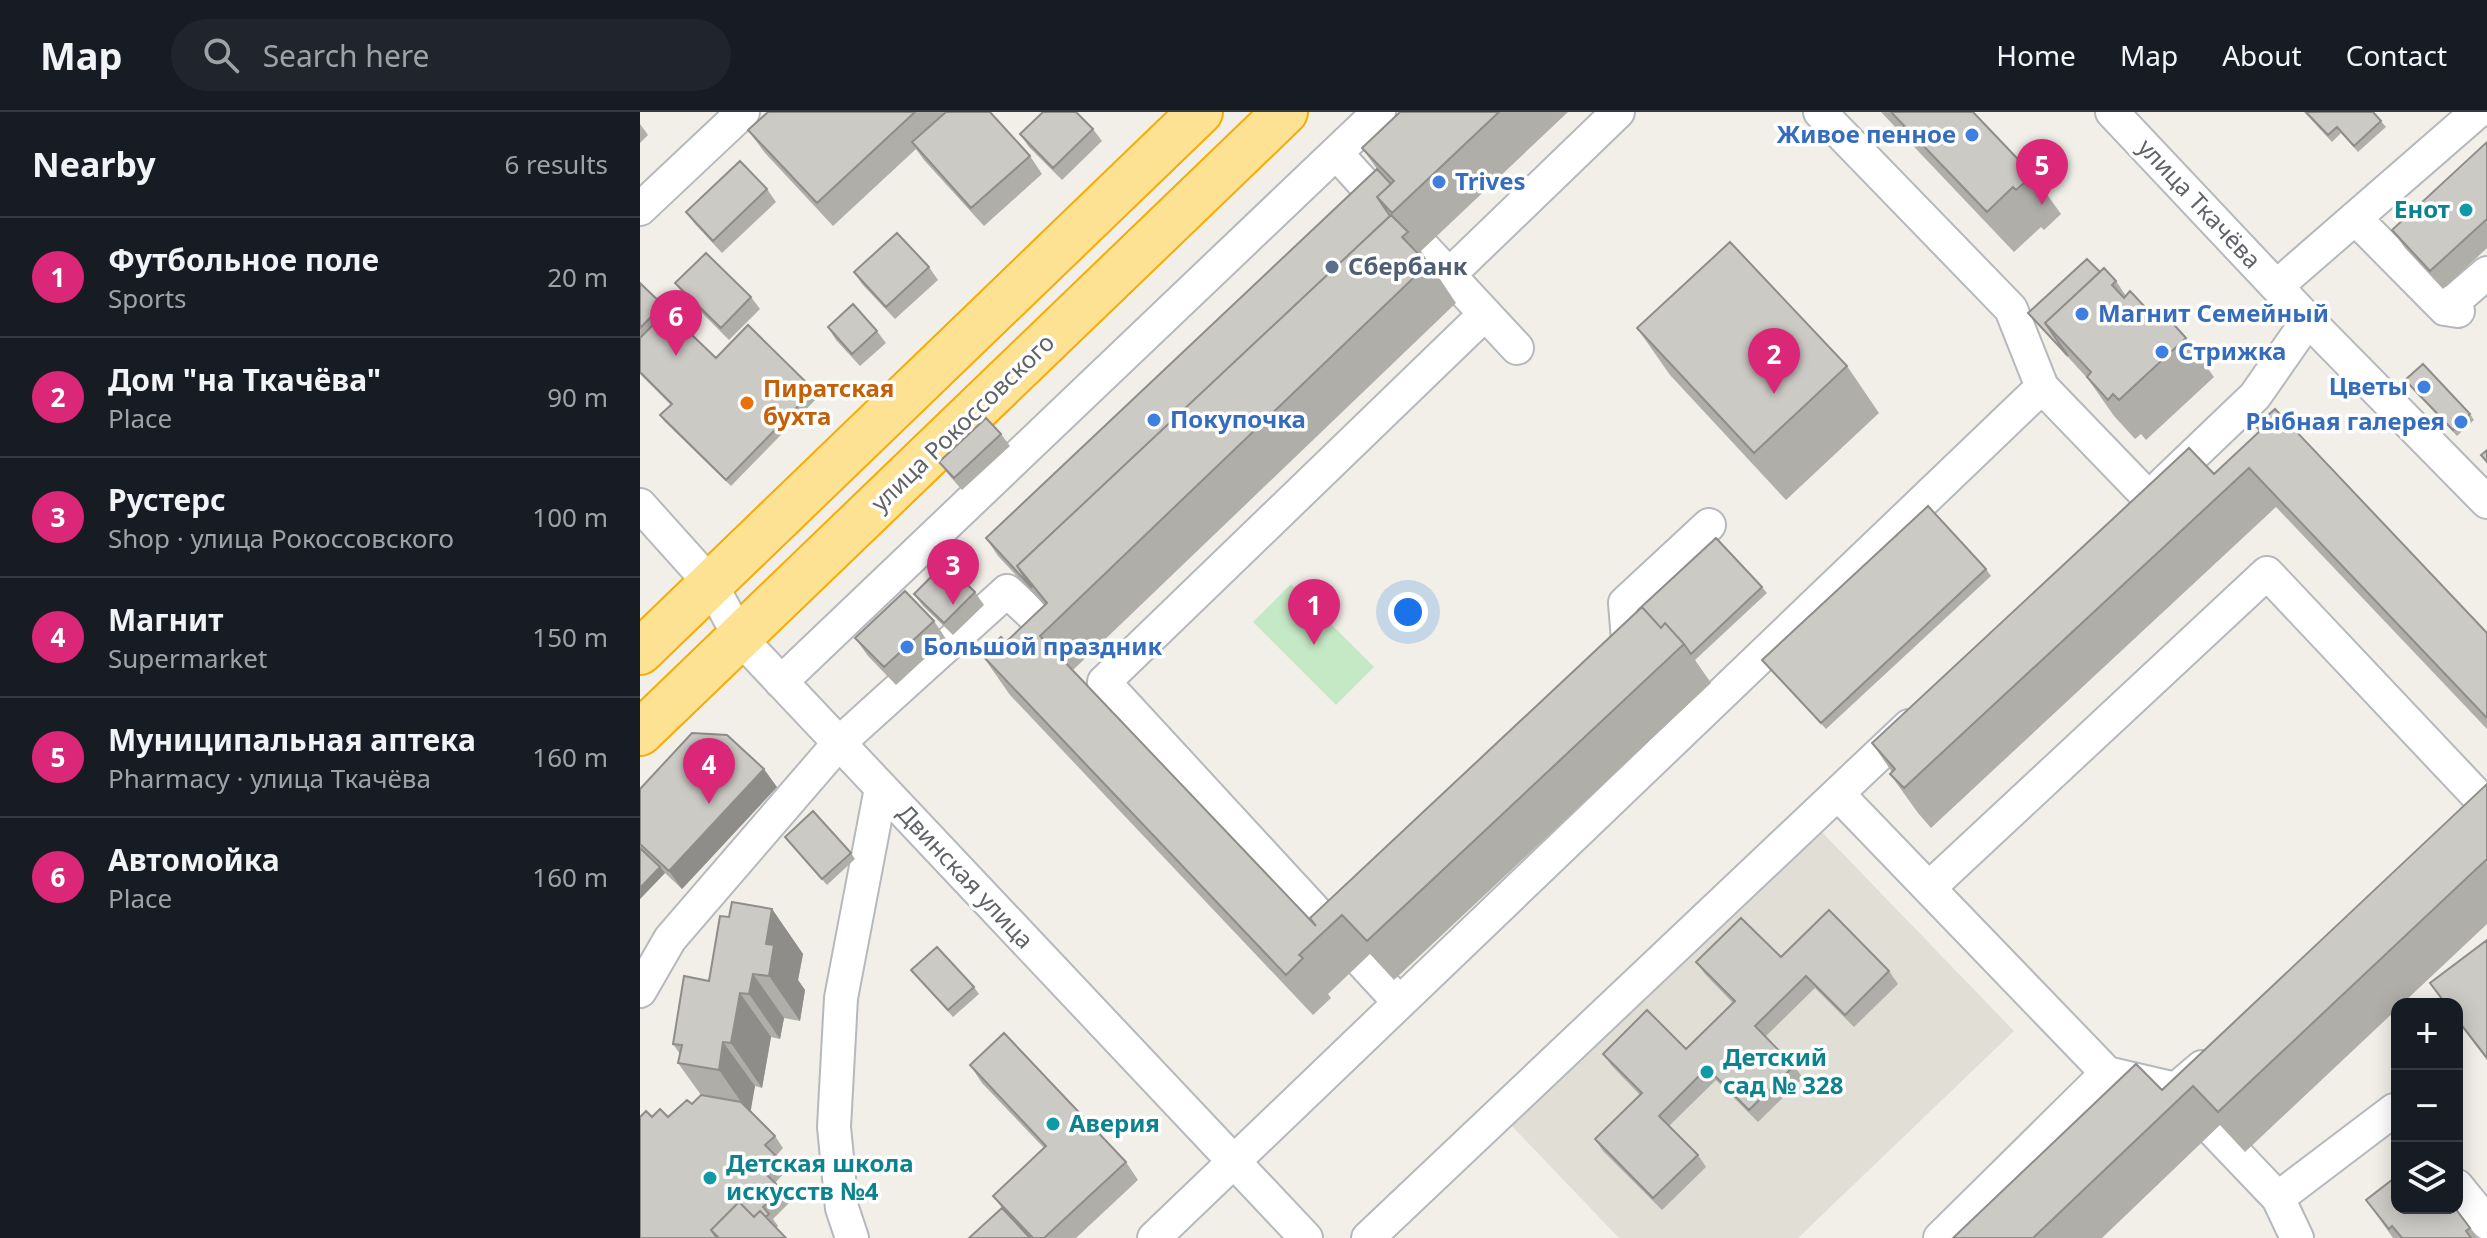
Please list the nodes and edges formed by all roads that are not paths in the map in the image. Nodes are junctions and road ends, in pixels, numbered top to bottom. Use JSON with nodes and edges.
{"nodes":[{"id":1,"x":743,"y":112,"type":"edge"},
{"id":2,"x":1200,"y":112,"type":"edge"},
{"id":3,"x":1285,"y":112,"type":"edge"},
{"id":4,"x":1379,"y":112,"type":"edge"},
{"id":5,"x":1618,"y":112,"type":"edge"},
{"id":6,"x":1820,"y":112,"type":"edge"},
{"id":7,"x":2112,"y":112,"type":"edge"},
{"id":8,"x":2477,"y":112,"type":"edge"},
{"id":9,"x":1336,"y":153,"type":"junction"},
{"id":10,"x":1378,"y":199,"type":"edge"},
{"id":11,"x":640,"y":209,"type":"edge"},
{"id":12,"x":2355,"y":218,"type":"junction"},
{"id":13,"x":1424,"y":248,"type":"dead end"},
{"id":14,"x":2487,"y":273,"type":"edge"},
{"id":15,"x":1449,"y":275,"type":"junction"},
{"id":16,"x":2277,"y":286,"type":"junction"},
{"id":17,"x":1485,"y":314,"type":"junction"},
{"id":18,"x":2308,"y":320,"type":"junction"},
{"id":19,"x":1517,"y":348,"type":"dead end"},
{"id":20,"x":2042,"y":387,"type":"junction"},
{"id":21,"x":2487,"y":502,"type":"edge"},
{"id":22,"x":640,"y":505,"type":"edge"},
{"id":23,"x":1709,"y":525,"type":"dead end"},
{"id":24,"x":711,"y":584,"type":"junction"},
{"id":25,"x":740,"y":638,"type":"junction"},
{"id":26,"x":640,"y":652,"type":"edge"},
{"id":27,"x":1085,"y":664,"type":"junction"},
{"id":28,"x":781,"y":682,"type":"junction"},
{"id":29,"x":1595,"y":684,"type":"edge"},
{"id":30,"x":1930,"y":706,"type":"edge"},
{"id":31,"x":640,"y":733,"type":"edge"},
{"id":32,"x":839,"y":743,"type":"junction"},
{"id":33,"x":881,"y":788,"type":"junction"},
{"id":34,"x":1838,"y":794,"type":"junction"},
{"id":35,"x":2483,"y":816,"type":"edge"},
{"id":36,"x":1929,"y":888,"type":"junction"},
{"id":37,"x":640,"y":991,"type":"edge"},
{"id":38,"x":1399,"y":1002,"type":"junction"},
{"id":39,"x":2224,"y":1047,"type":"edge"},
{"id":40,"x":2107,"y":1073,"type":"junction"},
{"id":41,"x":2176,"y":1089,"type":"junction"},
{"id":42,"x":2391,"y":1112,"type":"edge"},
{"id":43,"x":1235,"y":1163,"type":"junction"},
{"id":44,"x":2463,"y":1193,"type":"edge"},
{"id":45,"x":2278,"y":1198,"type":"junction"},
{"id":46,"x":2487,"y":1223,"type":"edge"},
{"id":47,"x":852,"y":1238,"type":"edge"},
{"id":48,"x":1154,"y":1238,"type":"edge"},
{"id":49,"x":1306,"y":1238,"type":"edge"},
{"id":50,"x":1368,"y":1238,"type":"edge"},
{"id":51,"x":1940,"y":1238,"type":"edge"},
{"id":52,"x":2297,"y":1238,"type":"edge"}],
"edges":[{"from":1,"to":11,"type":"street"},
{"from":2,"to":24,"type":"highway"},
{"from":3,"to":25,"type":"highway","name":"улица Рокоссовского"},
{"from":4,"to":9,"type":"street"},
{"from":5,"to":15,"type":"street"},
{"from":6,"to":20,"type":"street"},
{"from":7,"to":16,"type":"street","name":"улица Ткачёва"},
{"from":8,"to":12,"type":"street"},
{"from":9,"to":10,"type":"street"},
{"from":9,"to":28,"type":"street"},
{"from":12,"to":14,"type":"street"},
{"from":12,"to":16,"type":"street"},
{"from":13,"to":15,"type":"street"},
{"from":15,"to":17,"type":"street"},
{"from":16,"to":18,"type":"street","name":"улица Ткачёва"},
{"from":17,"to":19,"type":"street"},
{"from":17,"to":27,"type":"street"},
{"from":18,"to":20,"type":"street"},
{"from":18,"to":21,"type":"street","name":"улица Ткачёва"},
{"from":20,"to":38,"type":"street"},
{"from":22,"to":24,"type":"street","name":"Двинская улица"},
{"from":23,"to":29,"type":"street"},
{"from":24,"to":25,"type":"street","name":"Двинская улица"},
{"from":24,"to":26,"type":"highway"},
{"from":25,"to":28,"type":"street","name":"Двинская улица"},
{"from":25,"to":31,"type":"highway","name":"улица Рокоссовского"},
{"from":27,"to":32,"type":"street"},
{"from":27,"to":38,"type":"street"},
{"from":28,"to":32,"type":"street","name":"Двинская улица"},
{"from":30,"to":34,"type":"street"},
{"from":32,"to":33,"type":"street","name":"Двинская улица"},
{"from":32,"to":37,"type":"street"},
{"from":33,"to":43,"type":"street","name":"Двинская улица"},
{"from":33,"to":47,"type":"street"},
{"from":34,"to":36,"type":"street"},
{"from":34,"to":50,"type":"street"},
{"from":35,"to":36,"type":"street"},
{"from":36,"to":40,"type":"street"},
{"from":38,"to":43,"type":"street"},
{"from":39,"to":41,"type":"street"},
{"from":40,"to":41,"type":"street"},
{"from":40,"to":51,"type":"street"},
{"from":41,"to":45,"type":"street"},
{"from":42,"to":45,"type":"street"},
{"from":43,"to":48,"type":"street"},
{"from":43,"to":49,"type":"street","name":"Двинская улица"},
{"from":44,"to":46,"type":"street"},
{"from":45,"to":52,"type":"street"}]}
